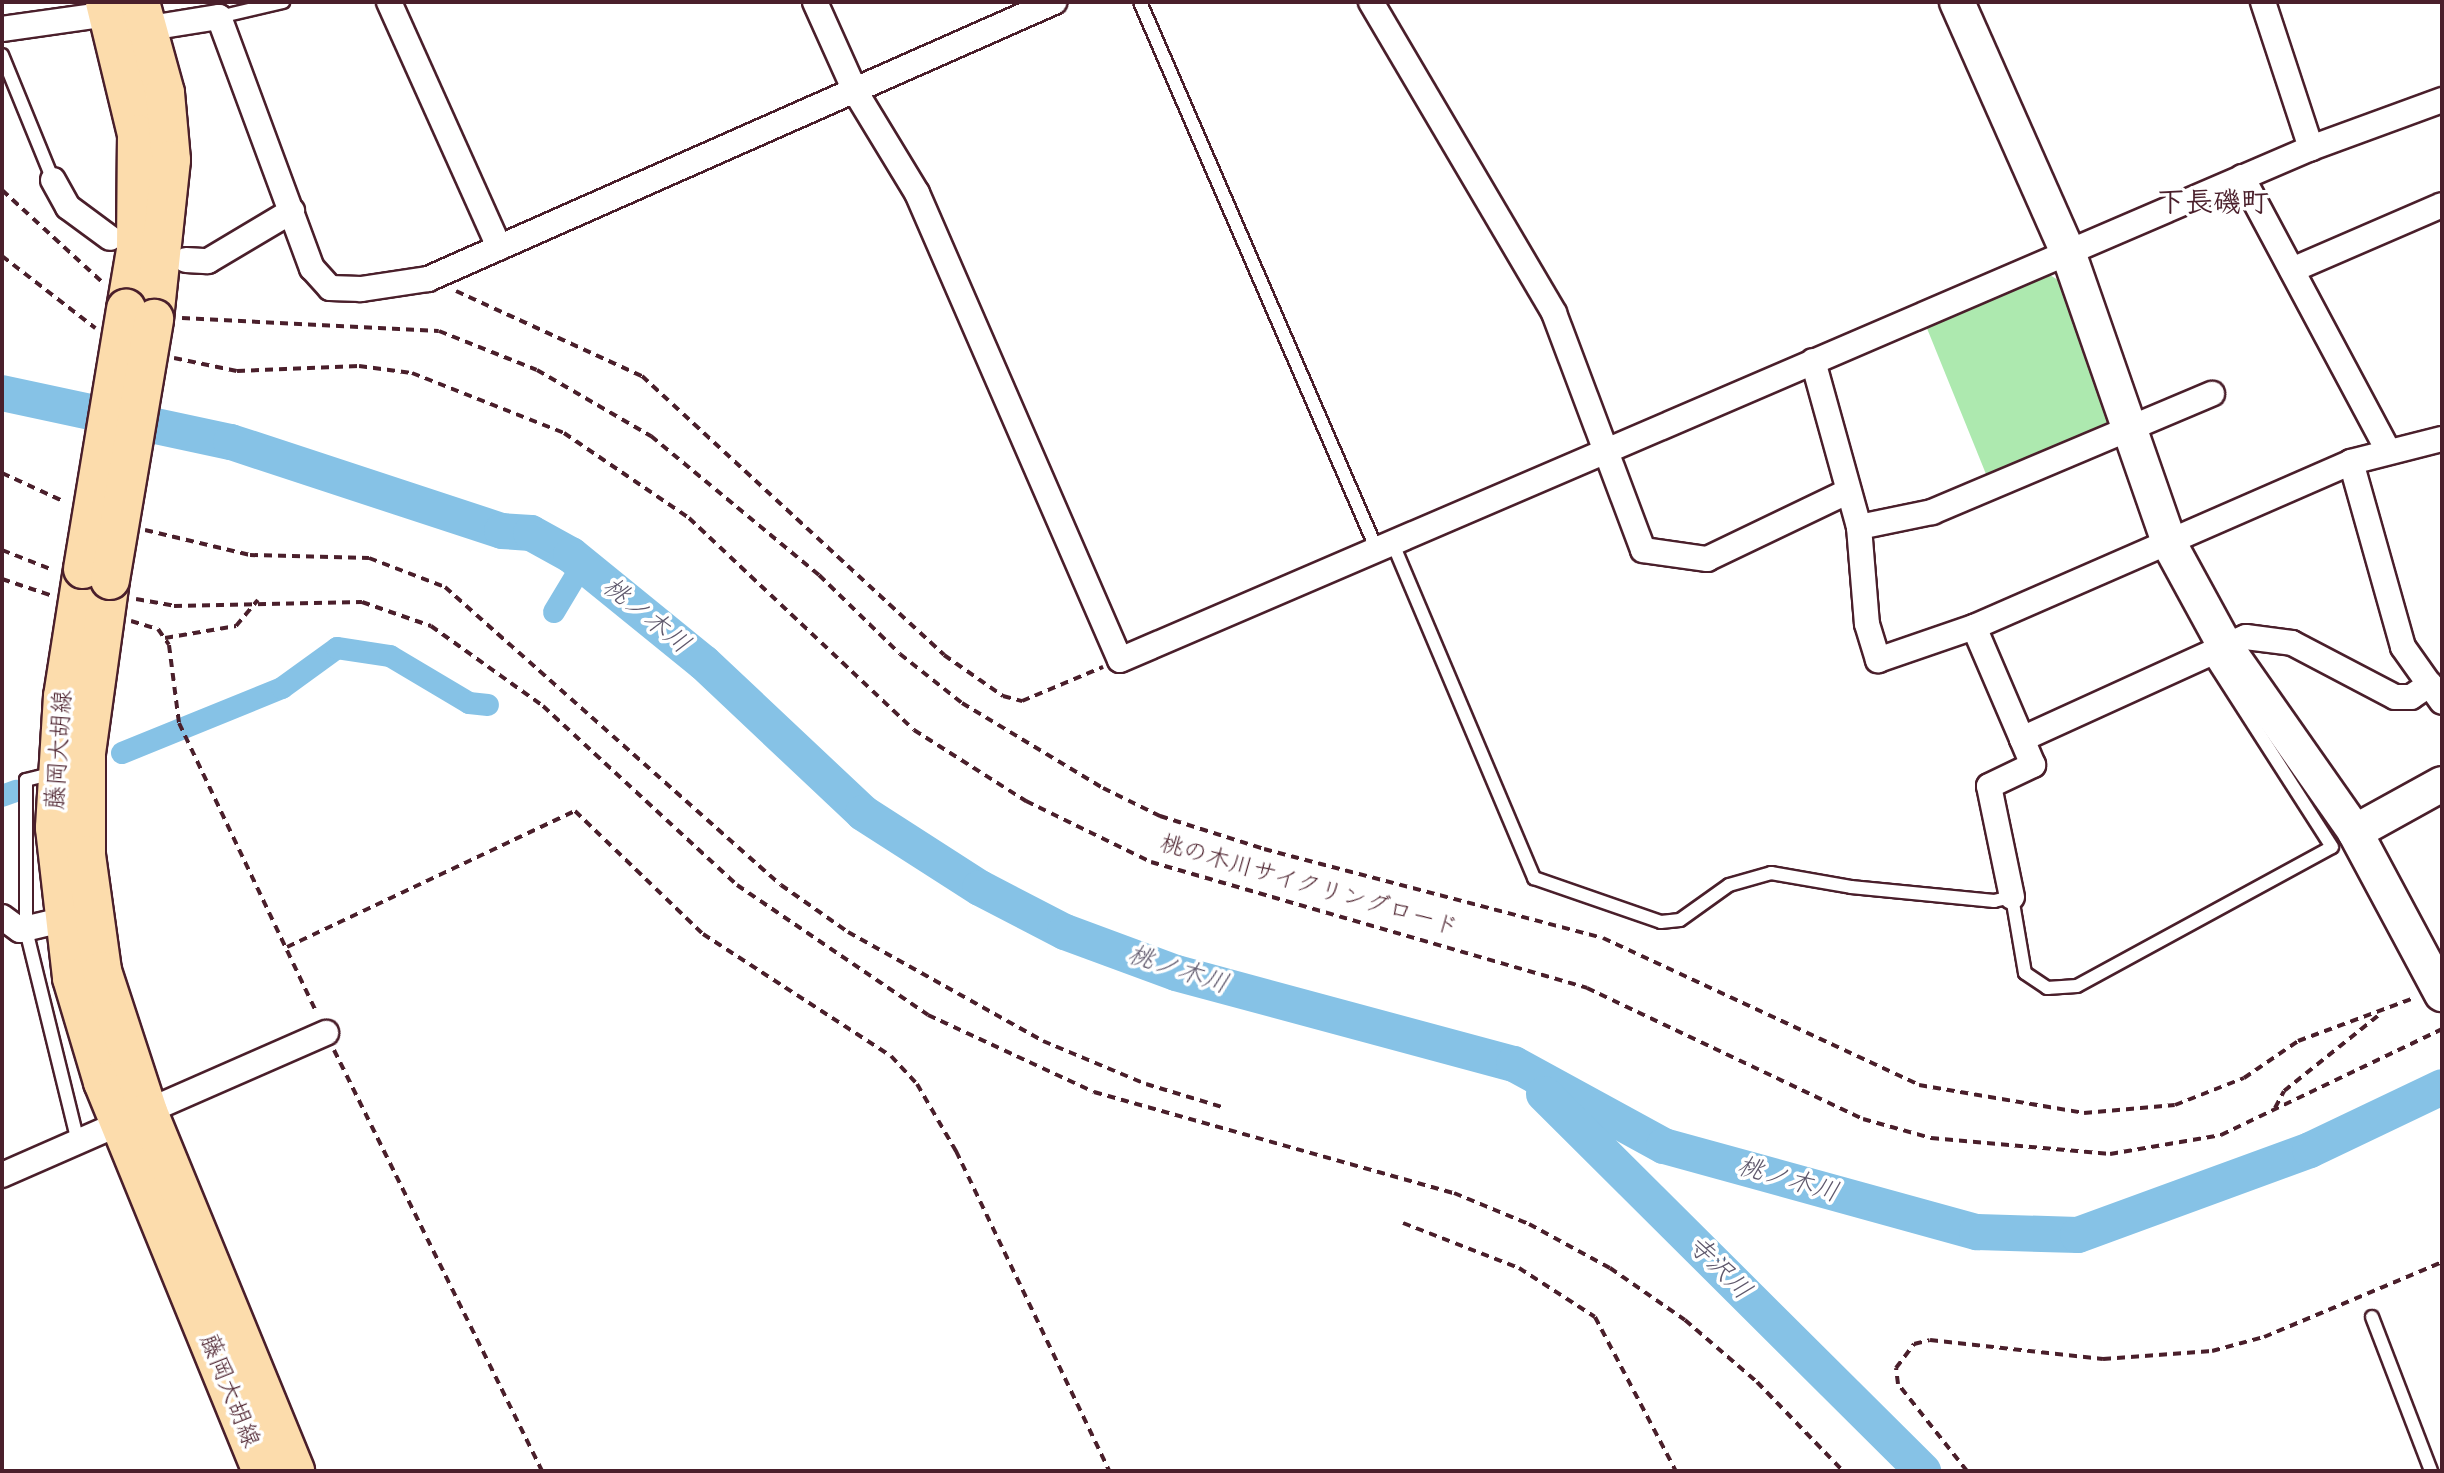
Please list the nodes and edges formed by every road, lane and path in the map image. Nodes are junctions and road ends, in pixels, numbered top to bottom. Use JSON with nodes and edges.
{"nodes":[{"id":1,"x":283,"y":2,"type":"edge"},
{"id":2,"x":389,"y":2,"type":"edge"},
{"id":3,"x":815,"y":2,"type":"edge"},
{"id":4,"x":1054,"y":2,"type":"edge"},
{"id":5,"x":1140,"y":2,"type":"edge"},
{"id":6,"x":1371,"y":2,"type":"edge"},
{"id":7,"x":1957,"y":2,"type":"edge"},
{"id":8,"x":2263,"y":2,"type":"edge"},
{"id":9,"x":126,"y":12,"type":"edge"},
{"id":10,"x":219,"y":17,"type":"junction"},
{"id":11,"x":2,"y":29,"type":"edge"},
{"id":12,"x":2,"y":55,"type":"edge"},
{"id":13,"x":855,"y":91,"type":"junction"},
{"id":14,"x":2442,"y":100,"type":"edge"},
{"id":15,"x":2311,"y":148,"type":"junction"},
{"id":16,"x":2242,"y":177,"type":"junction"},
{"id":17,"x":53,"y":180,"type":"joint"},
{"id":18,"x":2,"y":190,"type":"edge"},
{"id":19,"x":2442,"y":205,"type":"edge"},
{"id":20,"x":292,"y":211,"type":"junction"},
{"id":21,"x":110,"y":238,"type":"dead end"},
{"id":22,"x":499,"y":247,"type":"junction"},
{"id":23,"x":2068,"y":252,"type":"junction"},
{"id":24,"x":2,"y":256,"type":"edge"},
{"id":25,"x":186,"y":260,"type":"dead end"},
{"id":26,"x":2292,"y":270,"type":"junction"},
{"id":27,"x":428,"y":279,"type":"junction"},
{"id":28,"x":137,"y":319,"type":"junction"},
{"id":29,"x":1813,"y":361,"type":"junction"},
{"id":30,"x":2212,"y":394,"type":"dead end"},
{"id":31,"x":2129,"y":429,"type":"junction"},
{"id":32,"x":2442,"y":439,"type":"edge"},
{"id":33,"x":2387,"y":449,"type":"junction"},
{"id":34,"x":1610,"y":451,"type":"junction"},
{"id":35,"x":2351,"y":462,"type":"junction"},
{"id":36,"x":2,"y":473,"type":"edge"},
{"id":37,"x":1849,"y":491,"type":"junction"},
{"id":38,"x":74,"y":505,"type":"dead end"},
{"id":39,"x":1859,"y":527,"type":"junction"},
{"id":40,"x":143,"y":529,"type":"dead end"},
{"id":41,"x":2170,"y":545,"type":"junction"},
{"id":42,"x":1385,"y":547,"type":"junction"},
{"id":43,"x":2,"y":550,"type":"edge"},
{"id":44,"x":2,"y":579,"type":"edge"},
{"id":45,"x":95,"y":590,"type":"junction"},
{"id":46,"x":258,"y":600,"type":"junction"},
{"id":47,"x":1974,"y":627,"type":"junction"},
{"id":48,"x":165,"y":638,"type":"junction"},
{"id":49,"x":2216,"y":648,"type":"junction"},
{"id":50,"x":1120,"y":660,"type":"junction"},
{"id":51,"x":2436,"y":693,"type":"edge"},
{"id":52,"x":2022,"y":739,"type":"junction"},
{"id":53,"x":57,"y":773,"type":"junction"},
{"id":54,"x":2442,"y":784,"type":"edge"},
{"id":55,"x":2355,"y":832,"type":"junction"},
{"id":56,"x":2012,"y":897,"type":"junction"},
{"id":57,"x":2,"y":917,"type":"edge"},
{"id":58,"x":62,"y":920,"type":"junction"},
{"id":59,"x":26,"y":930,"type":"junction"},
{"id":60,"x":287,"y":947,"type":"junction"},
{"id":61,"x":2440,"y":990,"type":"edge"},
{"id":62,"x":2382,"y":1013,"type":"junction"},
{"id":63,"x":2442,"y":1029,"type":"edge"},
{"id":64,"x":326,"y":1033,"type":"junction"},
{"id":65,"x":1222,"y":1107,"type":"dead end"},
{"id":66,"x":2275,"y":1108,"type":"junction"},
{"id":67,"x":134,"y":1118,"type":"junction"},
{"id":68,"x":78,"y":1141,"type":"junction"},
{"id":69,"x":2,"y":1175,"type":"edge"},
{"id":70,"x":1403,"y":1223,"type":"dead end"},
{"id":71,"x":2442,"y":1262,"type":"edge"},
{"id":72,"x":2372,"y":1317,"type":"dead end"},
{"id":73,"x":262,"y":1471,"type":"edge"},
{"id":74,"x":295,"y":1471,"type":"edge"},
{"id":75,"x":542,"y":1471,"type":"edge"},
{"id":76,"x":1109,"y":1471,"type":"edge"},
{"id":77,"x":1676,"y":1471,"type":"edge"},
{"id":78,"x":1843,"y":1471,"type":"edge"},
{"id":79,"x":1967,"y":1471,"type":"edge"},
{"id":80,"x":2431,"y":1471,"type":"edge"}],
"edges":[{"from":1,"to":10,"type":"lane"},
{"from":2,"to":22,"type":"street"},
{"from":3,"to":13,"type":"street"},
{"from":4,"to":13,"type":"street"},
{"from":5,"to":42,"type":"lane"},
{"from":6,"to":34,"type":"street"},
{"from":7,"to":23,"type":"street"},
{"from":8,"to":15,"type":"street"},
{"from":9,"to":10,"type":"street"},
{"from":9,"to":11,"type":"street"},
{"from":9,"to":28,"type":"main road","name":"藤岡大胡線"},
{"from":10,"to":20,"type":"street"},
{"from":12,"to":17,"type":"lane"},
{"from":13,"to":22,"type":"street"},
{"from":13,"to":50,"type":"street"},
{"from":14,"to":15,"type":"street"},
{"from":15,"to":16,"type":"street"},
{"from":16,"to":23,"type":"street"},
{"from":16,"to":26,"type":"street"},
{"from":17,"to":21,"type":"street"},
{"from":18,"to":28,"type":"path"},
{"from":19,"to":26,"type":"street"},
{"from":20,"to":25,"type":"street"},
{"from":20,"to":27,"type":"street"},
{"from":22,"to":27,"type":"street"},
{"from":23,"to":29,"type":"street"},
{"from":23,"to":31,"type":"street"},
{"from":24,"to":28,"type":"path","name":"桃の木川サイクリングロード"},
{"from":26,"to":33,"type":"street"},
{"from":27,"to":50,"type":"path"},
{"from":28,"to":45,"type":"main road","name":"藤岡大胡線","bridge":true},
{"from":28,"to":62,"type":"path"},
{"from":28,"to":66,"type":"path","name":"桃の木川サイクリングロード"},
{"from":29,"to":34,"type":"street"},
{"from":29,"to":37,"type":"street"},
{"from":30,"to":31,"type":"street"},
{"from":31,"to":39,"type":"street"},
{"from":31,"to":41,"type":"street"},
{"from":32,"to":33,"type":"street"},
{"from":33,"to":35,"type":"street"},
{"from":34,"to":37,"type":"street"},
{"from":34,"to":42,"type":"street"},
{"from":35,"to":41,"type":"street"},
{"from":35,"to":51,"type":"street"},
{"from":36,"to":38,"type":"path"},
{"from":37,"to":39,"type":"street"},
{"from":39,"to":47,"type":"street"},
{"from":40,"to":65,"type":"path"},
{"from":41,"to":47,"type":"street"},
{"from":41,"to":49,"type":"street"},
{"from":42,"to":50,"type":"street"},
{"from":42,"to":56,"type":"lane"},
{"from":43,"to":45,"type":"path"},
{"from":44,"to":45,"type":"path"},
{"from":45,"to":46,"type":"path"},
{"from":45,"to":48,"type":"path"},
{"from":45,"to":53,"type":"main road","name":"藤岡大胡線"},
{"from":45,"to":67,"type":"main road","name":"藤岡大胡線"},
{"from":46,"to":48,"type":"path"},
{"from":46,"to":78,"type":"path"},
{"from":47,"to":52,"type":"street"},
{"from":48,"to":60,"type":"path"},
{"from":49,"to":51,"type":"street"},
{"from":49,"to":52,"type":"street"},
{"from":49,"to":55,"type":"street"},
{"from":49,"to":56,"type":"lane"},
{"from":52,"to":56,"type":"street"},
{"from":53,"to":58,"type":"main road","name":"藤岡大胡線"},
{"from":53,"to":59,"type":"lane"},
{"from":54,"to":55,"type":"street"},
{"from":55,"to":61,"type":"street"},
{"from":57,"to":59,"type":"street"},
{"from":58,"to":59,"type":"street"},
{"from":58,"to":67,"type":"main road","name":"藤岡大胡線"},
{"from":59,"to":68,"type":"lane"},
{"from":60,"to":64,"type":"path"},
{"from":60,"to":76,"type":"path"},
{"from":61,"to":62,"type":"path"},
{"from":62,"to":66,"type":"path"},
{"from":63,"to":66,"type":"path","name":"桃の木川サイクリングロード"},
{"from":64,"to":67,"type":"street"},
{"from":64,"to":75,"type":"path"},
{"from":67,"to":68,"type":"street"},
{"from":67,"to":73,"type":"main road","name":"藤岡大胡線"},
{"from":67,"to":74,"type":"main road","name":"藤岡大胡線"},
{"from":68,"to":69,"type":"street"},
{"from":70,"to":77,"type":"path"},
{"from":71,"to":79,"type":"path"},
{"from":72,"to":80,"type":"lane"}]}
